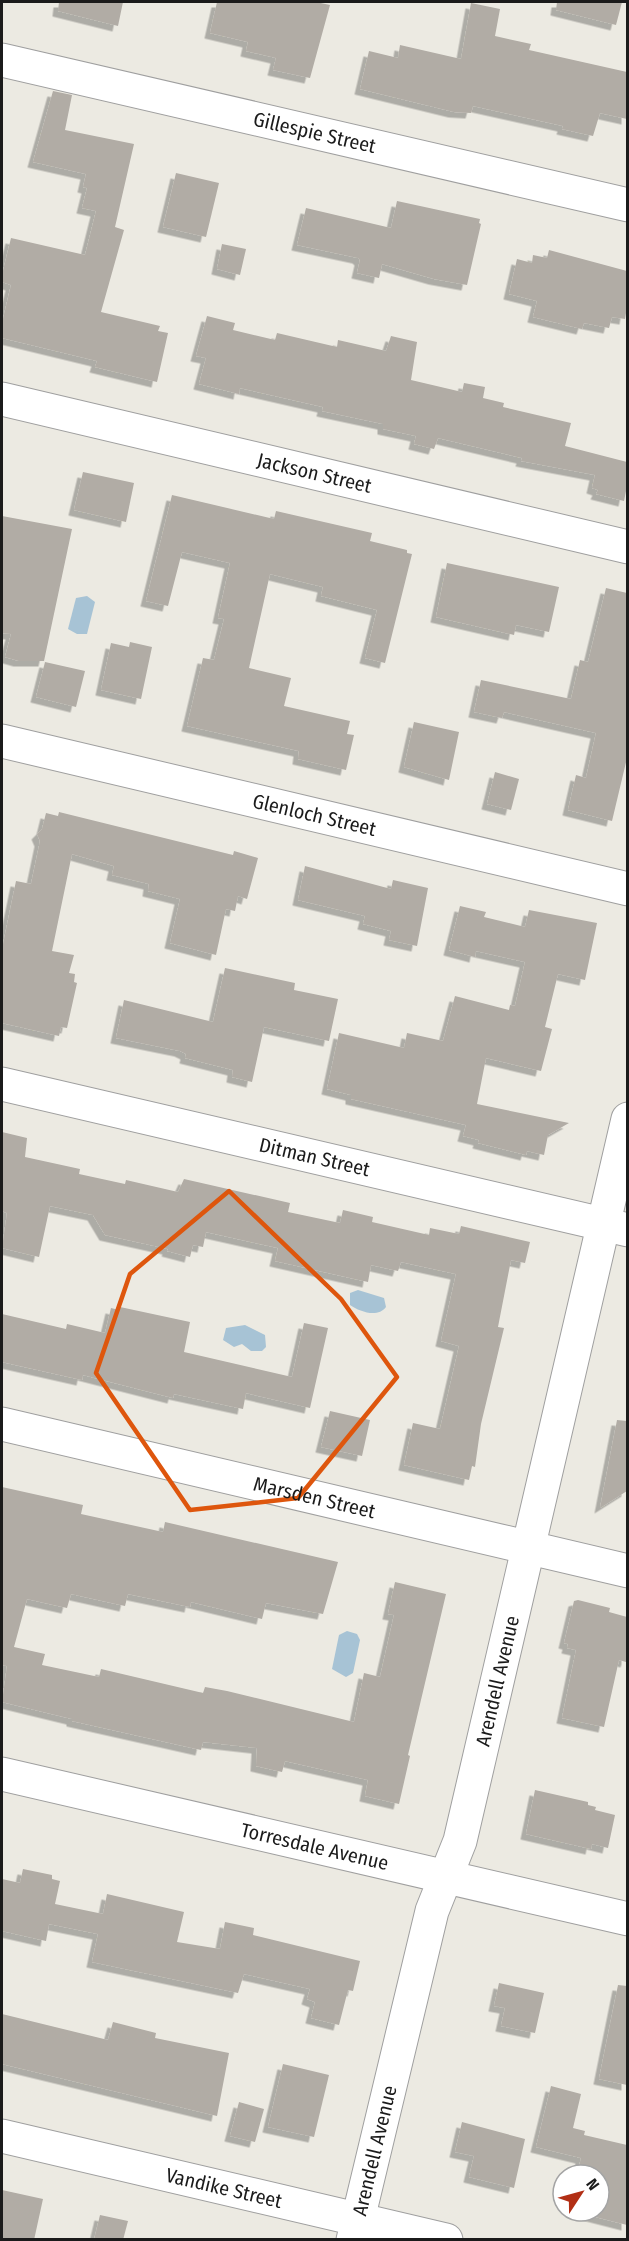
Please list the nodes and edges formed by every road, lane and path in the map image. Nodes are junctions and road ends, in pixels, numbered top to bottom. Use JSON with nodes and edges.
{"nodes":[{"id":1,"x":2,"y":60,"type":"edge"},
{"id":2,"x":627,"y":205,"type":"edge"},
{"id":3,"x":2,"y":399,"type":"edge"},
{"id":4,"x":627,"y":547,"type":"edge"},
{"id":5,"x":2,"y":741,"type":"edge"},
{"id":6,"x":627,"y":889,"type":"edge"},
{"id":7,"x":2,"y":1084,"type":"edge"},
{"id":8,"x":627,"y":1119,"type":"edge"},
{"id":9,"x":615,"y":1227,"type":"edge"},
{"id":10,"x":2,"y":1424,"type":"edge"},
{"id":11,"x":528,"y":1547,"type":"junction"},
{"id":12,"x":627,"y":1571,"type":"edge"},
{"id":13,"x":2,"y":1774,"type":"edge"},
{"id":14,"x":445,"y":1878,"type":"junction"},
{"id":15,"x":627,"y":1918,"type":"edge"},
{"id":16,"x":2,"y":2136,"type":"edge"},
{"id":17,"x":356,"y":2229,"type":"edge"},
{"id":18,"x":446,"y":2240,"type":"edge"}],
"edges":[{"from":1,"to":2,"type":"street","name":"Gillespie Street"},
{"from":3,"to":4,"type":"street","name":"Jackson Street"},
{"from":5,"to":6,"type":"street","name":"Glenloch Street"},
{"from":7,"to":9,"type":"street","name":"Ditman Street"},
{"from":8,"to":9,"type":"street","name":"Arendell Avenue"},
{"from":9,"to":11,"type":"street","name":"Arendell Avenue"},
{"from":10,"to":11,"type":"street","name":"Marsden Street"},
{"from":11,"to":12,"type":"street","name":"Marsden Street"},
{"from":11,"to":14,"type":"street","name":"Arendell Avenue"},
{"from":13,"to":14,"type":"street","name":"Torresdale Avenue"},
{"from":14,"to":15,"type":"street","name":"Torresdale Avenue"},
{"from":14,"to":17,"type":"street","name":"Arendell Avenue"},
{"from":16,"to":17,"type":"street","name":"Vandike Street"},
{"from":17,"to":18,"type":"street","name":"Vandike Street"}]}
